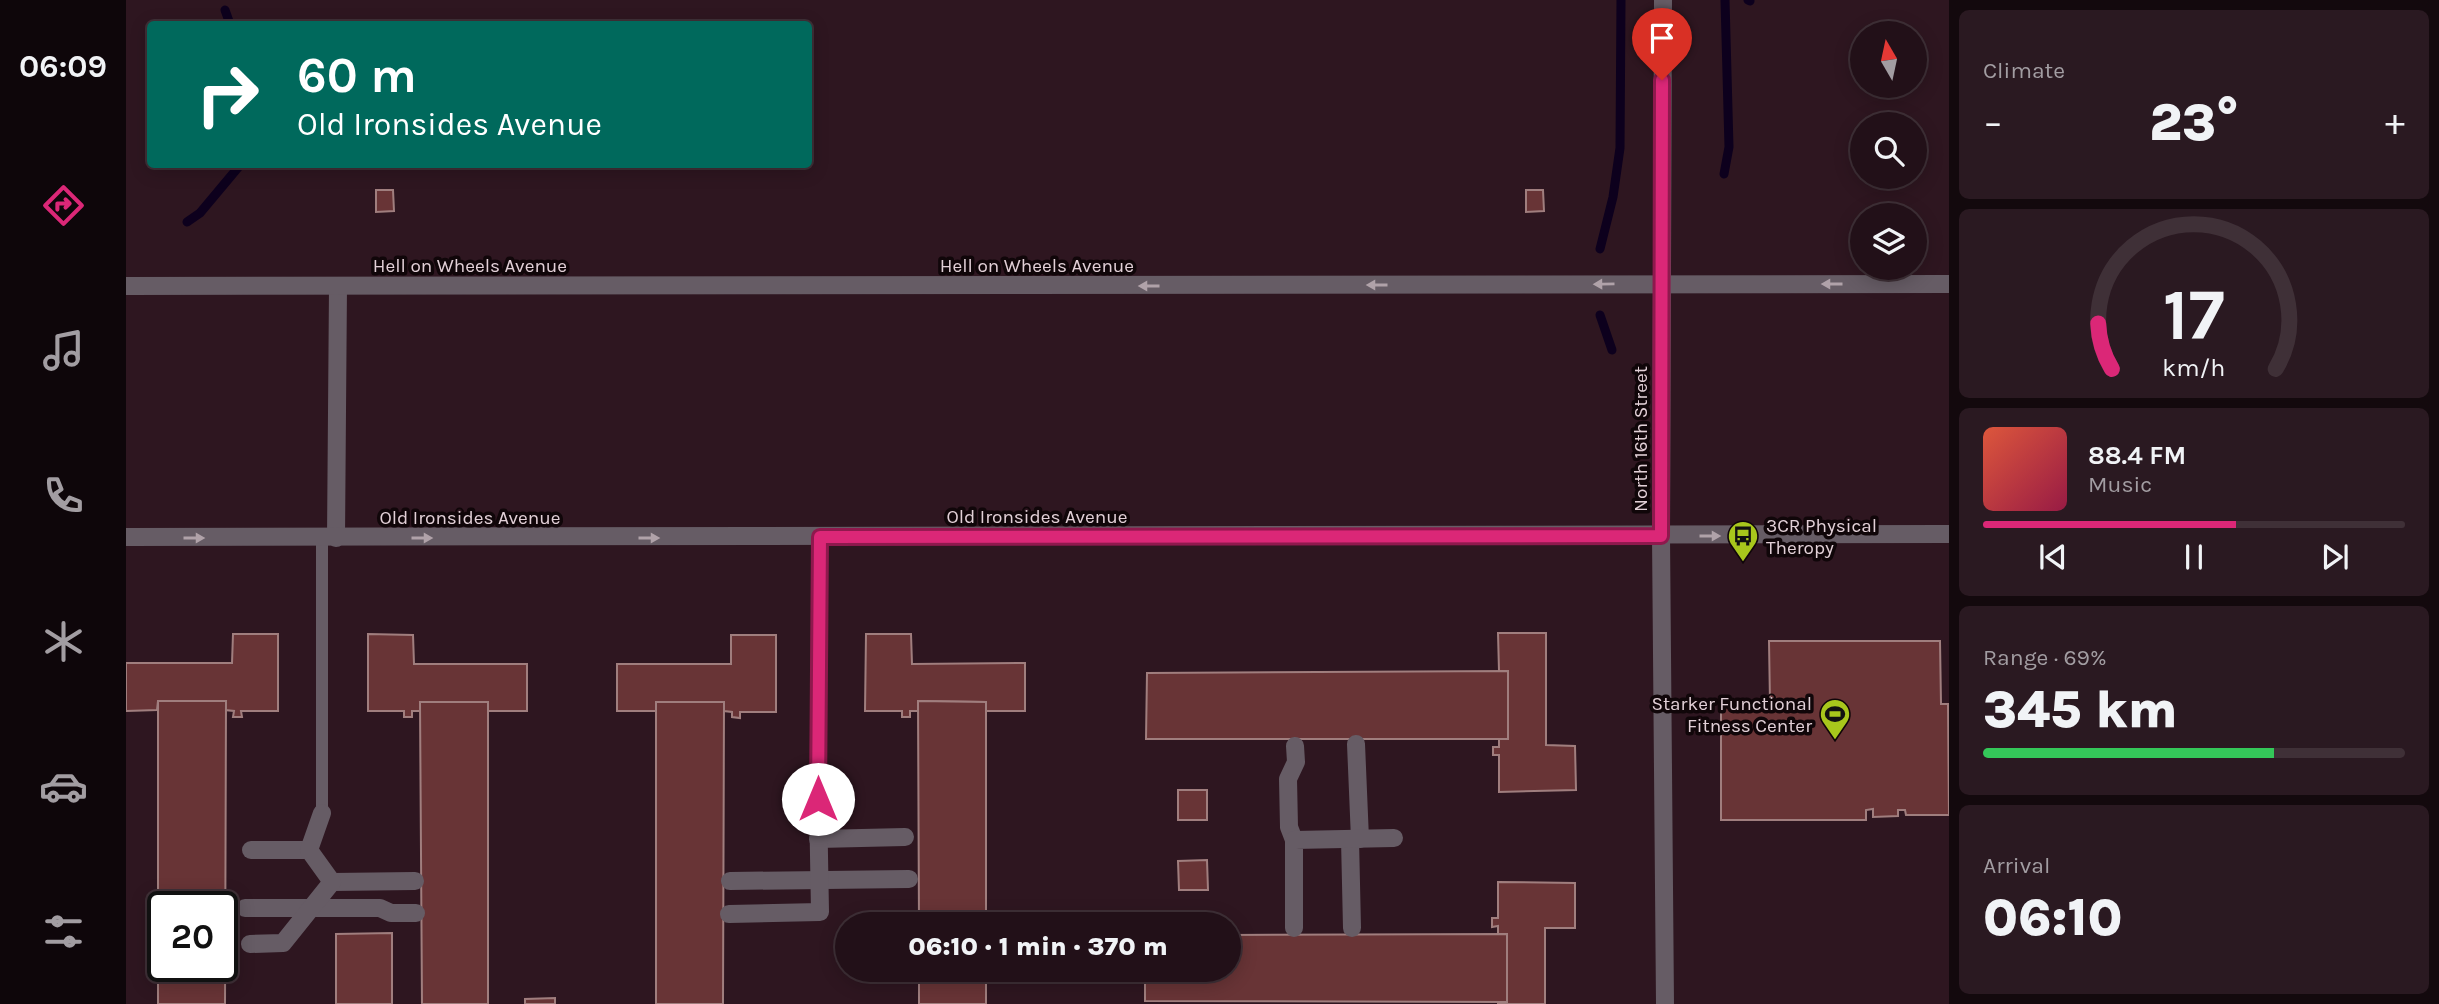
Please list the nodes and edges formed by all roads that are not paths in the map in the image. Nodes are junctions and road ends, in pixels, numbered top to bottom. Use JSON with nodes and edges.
{"nodes":[{"id":1,"x":1663,"y":0,"type":"edge"},
{"id":2,"x":1662,"y":284,"type":"junction"},
{"id":3,"x":1949,"y":284,"type":"edge"},
{"id":4,"x":126,"y":286,"type":"edge"},
{"id":5,"x":338,"y":286,"type":"junction"},
{"id":6,"x":1949,"y":534,"type":"edge"},
{"id":7,"x":1661,"y":536,"type":"junction"},
{"id":8,"x":126,"y":537,"type":"edge"},
{"id":9,"x":820,"y":537,"type":"junction"},
{"id":10,"x":329,"y":538,"type":"junction"},
{"id":11,"x":1356,"y":744,"type":"dead end"},
{"id":12,"x":1295,"y":746,"type":"dead end"},
{"id":13,"x":818,"y":799,"type":"joint"},
{"id":14,"x":322,"y":813,"type":"joint"},
{"id":15,"x":905,"y":837,"type":"dead end"},
{"id":16,"x":1394,"y":838,"type":"dead end"},
{"id":17,"x":818,"y":839,"type":"junction"},
{"id":18,"x":1355,"y":839,"type":"junction"},
{"id":19,"x":1294,"y":840,"type":"junction"},
{"id":20,"x":251,"y":850,"type":"dead end"},
{"id":21,"x":309,"y":850,"type":"junction"},
{"id":22,"x":909,"y":879,"type":"dead end"},
{"id":23,"x":819,"y":880,"type":"junction"},
{"id":24,"x":415,"y":881,"type":"dead end"},
{"id":25,"x":730,"y":881,"type":"dead end"},
{"id":26,"x":332,"y":882,"type":"junction"},
{"id":27,"x":245,"y":908,"type":"dead end"},
{"id":28,"x":313,"y":908,"type":"junction"},
{"id":29,"x":416,"y":913,"type":"dead end"},
{"id":30,"x":729,"y":914,"type":"dead end"},
{"id":31,"x":1294,"y":928,"type":"dead end"},
{"id":32,"x":1352,"y":928,"type":"dead end"},
{"id":33,"x":250,"y":944,"type":"dead end"},
{"id":34,"x":1665,"y":1004,"type":"edge"}],
"edges":[{"from":1,"to":2,"type":"street","name":"North 16th Street"},
{"from":3,"to":2,"type":"street","name":"Hell on Wheels Avenue","one_way":true},
{"from":2,"to":5,"type":"street","name":"Hell on Wheels Avenue","one_way":true},
{"from":2,"to":7,"type":"street","name":"North 16th Street"},
{"from":4,"to":5,"type":"street","name":"Hell on Wheels Avenue"},
{"from":5,"to":10,"type":"street"},
{"from":7,"to":6,"type":"street","name":"Old Ironsides Avenue","one_way":true},
{"from":7,"to":9,"type":"street","name":"Old Ironsides Avenue"},
{"from":7,"to":34,"type":"street","name":"North 16th Street"},
{"from":8,"to":10,"type":"street","name":"Old Ironsides Avenue","one_way":true},
{"from":10,"to":9,"type":"street","name":"Old Ironsides Avenue","one_way":true},
{"from":9,"to":13,"type":"lane"},
{"from":10,"to":14,"type":"lane"},
{"from":11,"to":18,"type":"street"},
{"from":12,"to":19,"type":"street"},
{"from":13,"to":17,"type":"street"},
{"from":14,"to":21,"type":"street"},
{"from":15,"to":17,"type":"street"},
{"from":16,"to":18,"type":"street"},
{"from":17,"to":23,"type":"street"},
{"from":18,"to":19,"type":"street"},
{"from":18,"to":32,"type":"street"},
{"from":19,"to":31,"type":"street"},
{"from":20,"to":21,"type":"street"},
{"from":21,"to":26,"type":"street"},
{"from":22,"to":23,"type":"street"},
{"from":23,"to":25,"type":"street"},
{"from":23,"to":30,"type":"street"},
{"from":24,"to":26,"type":"street"},
{"from":26,"to":28,"type":"street"},
{"from":27,"to":28,"type":"street"},
{"from":28,"to":29,"type":"street"},
{"from":28,"to":33,"type":"street"}]}
